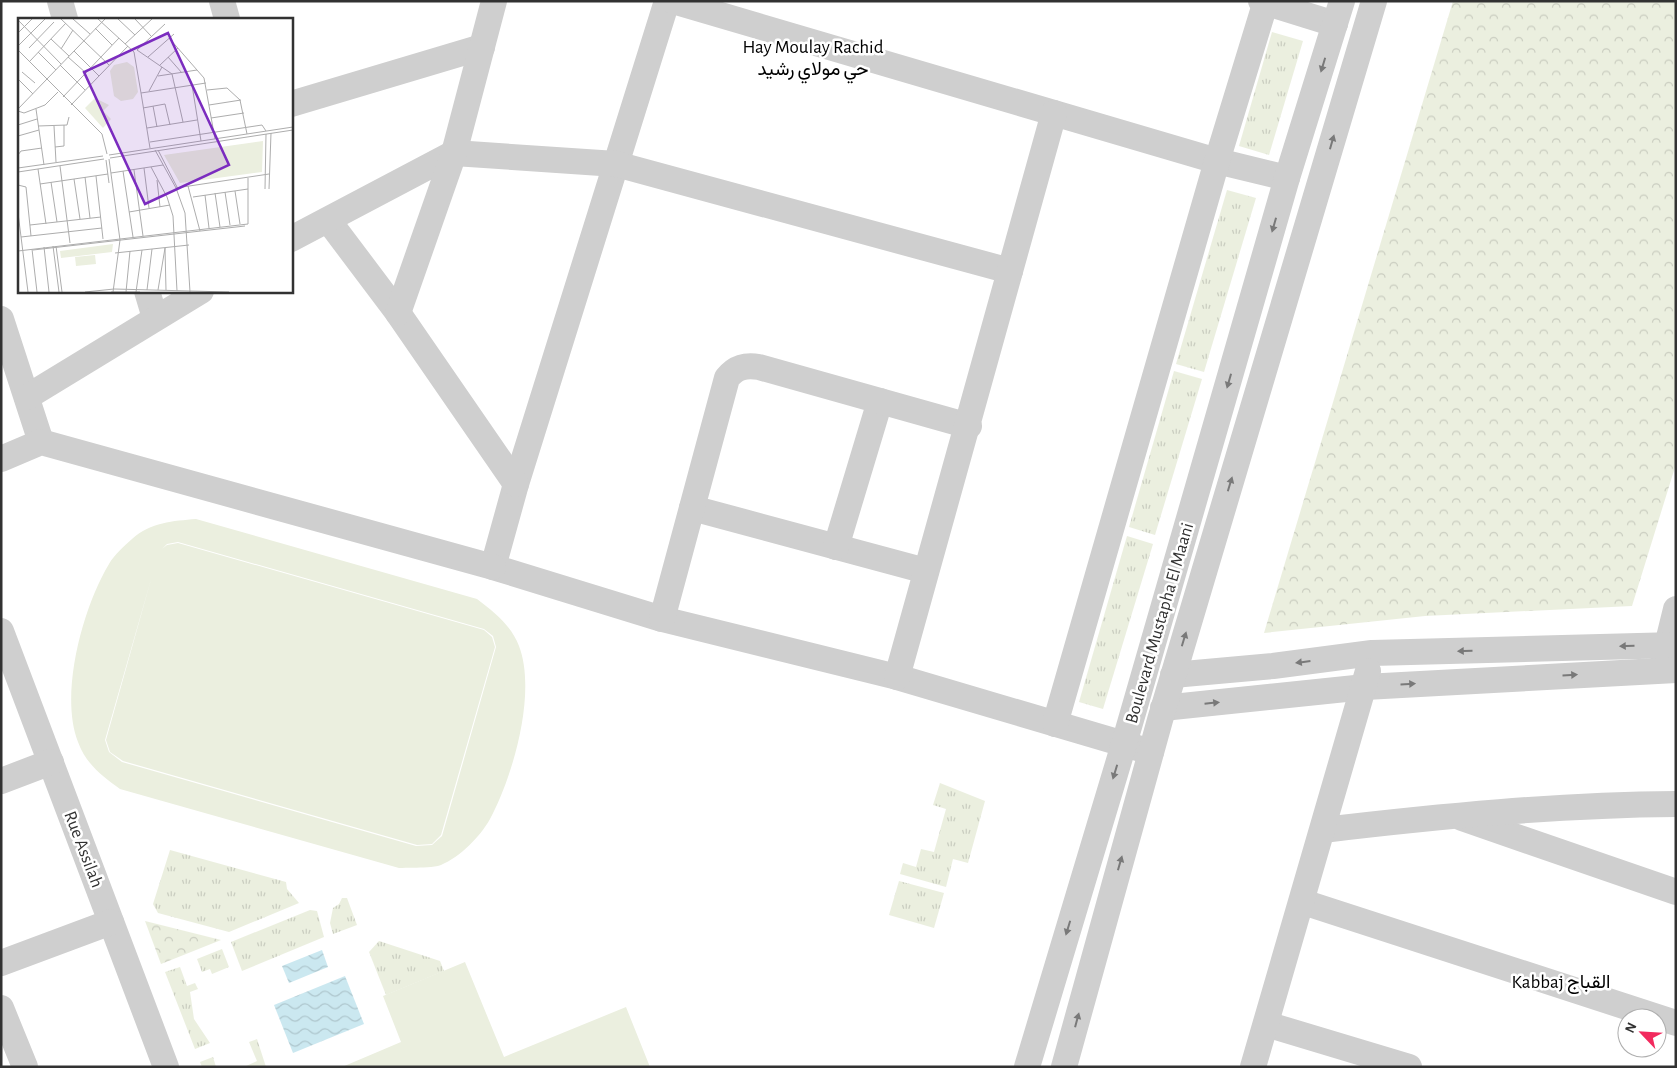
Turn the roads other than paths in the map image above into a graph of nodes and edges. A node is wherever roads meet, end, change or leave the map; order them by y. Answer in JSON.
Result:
{"nodes":[{"id":1,"x":222,"y":1,"type":"edge"},
{"id":2,"x":494,"y":1,"type":"edge"},
{"id":3,"x":666,"y":1,"type":"edge"},
{"id":4,"x":673,"y":1,"type":"edge"},
{"id":5,"x":1374,"y":1,"type":"edge"},
{"id":6,"x":1264,"y":2,"type":"edge"},
{"id":7,"x":1339,"y":13,"type":"edge"},
{"id":8,"x":227,"y":18,"type":"edge"},
{"id":9,"x":482,"y":46,"type":"junction"},
{"id":10,"x":292,"y":104,"type":"edge"},
{"id":11,"x":1054,"y":113,"type":"junction"},
{"id":12,"x":454,"y":153,"type":"junction"},
{"id":13,"x":1217,"y":160,"type":"junction"},
{"id":14,"x":616,"y":164,"type":"junction"},
{"id":15,"x":1287,"y":178,"type":"junction"},
{"id":16,"x":328,"y":220,"type":"junction"},
{"id":17,"x":292,"y":234,"type":"edge"},
{"id":18,"x":1010,"y":271,"type":"junction"},
{"id":19,"x":147,"y":292,"type":"edge"},
{"id":20,"x":199,"y":292,"type":"edge"},
{"id":21,"x":398,"y":313,"type":"junction"},
{"id":22,"x":155,"y":318,"type":"junction"},
{"id":23,"x":1,"y":319,"type":"edge"},
{"id":24,"x":27,"y":397,"type":"junction"},
{"id":25,"x":880,"y":401,"type":"junction"},
{"id":26,"x":969,"y":426,"type":"junction"},
{"id":27,"x":41,"y":442,"type":"junction"},
{"id":28,"x":1,"y":459,"type":"edge"},
{"id":29,"x":516,"y":484,"type":"junction"},
{"id":30,"x":692,"y":508,"type":"junction"},
{"id":31,"x":836,"y":547,"type":"junction"},
{"id":32,"x":493,"y":567,"type":"junction"},
{"id":33,"x":926,"y":571,"type":"junction"},
{"id":34,"x":1676,"y":609,"type":"edge"},
{"id":35,"x":662,"y":619,"type":"junction"},
{"id":36,"x":1,"y":631,"type":"edge"},
{"id":37,"x":1372,"y":653,"type":"junction"},
{"id":38,"x":1670,"y":657,"type":"edge"},
{"id":39,"x":1173,"y":675,"type":"junction"},
{"id":40,"x":897,"y":678,"type":"junction"},
{"id":41,"x":1365,"y":687,"type":"junction"},
{"id":42,"x":1163,"y":708,"type":"junction"},
{"id":43,"x":1055,"y":724,"type":"junction"},
{"id":44,"x":1124,"y":744,"type":"junction"},
{"id":45,"x":1151,"y":752,"type":"junction"},
{"id":46,"x":51,"y":762,"type":"junction"},
{"id":47,"x":1,"y":781,"type":"edge"},
{"id":48,"x":1676,"y":804,"type":"edge"},
{"id":49,"x":1451,"y":814,"type":"junction"},
{"id":50,"x":1323,"y":830,"type":"junction"},
{"id":51,"x":1676,"y":892,"type":"edge"},
{"id":52,"x":1303,"y":902,"type":"junction"},
{"id":53,"x":111,"y":922,"type":"junction"},
{"id":54,"x":1,"y":963,"type":"edge"},
{"id":55,"x":1055,"y":970,"type":"junction"},
{"id":56,"x":1088,"y":979,"type":"junction"},
{"id":57,"x":1,"y":1008,"type":"edge"},
{"id":58,"x":1676,"y":1023,"type":"edge"},
{"id":59,"x":1266,"y":1024,"type":"junction"},
{"id":60,"x":15,"y":1061,"type":"edge"},
{"id":61,"x":166,"y":1067,"type":"edge"},
{"id":62,"x":1027,"y":1067,"type":"edge"},
{"id":63,"x":1064,"y":1067,"type":"edge"},
{"id":64,"x":1253,"y":1067,"type":"edge"},
{"id":65,"x":1409,"y":1067,"type":"edge"}],
"edges":[{"from":1,"to":8,"type":"street"},
{"from":2,"to":9,"type":"street"},
{"from":3,"to":14,"type":"street"},
{"from":4,"to":11,"type":"street"},
{"from":39,"to":5,"type":"street","name":"Boulevard Mustapha El Maani","one_way":true},
{"from":6,"to":7,"type":"street"},
{"from":6,"to":13,"type":"street"},
{"from":7,"to":15,"type":"street","name":"Boulevard Mustapha El Maani","one_way":true},
{"from":9,"to":10,"type":"street"},
{"from":9,"to":12,"type":"street"},
{"from":11,"to":13,"type":"street"},
{"from":11,"to":18,"type":"street"},
{"from":12,"to":14,"type":"street"},
{"from":12,"to":16,"type":"street"},
{"from":12,"to":21,"type":"street"},
{"from":13,"to":15,"type":"street"},
{"from":13,"to":43,"type":"street"},
{"from":14,"to":18,"type":"street"},
{"from":14,"to":29,"type":"street"},
{"from":15,"to":44,"type":"street","name":"Boulevard Mustapha El Maani","one_way":true},
{"from":16,"to":17,"type":"street"},
{"from":16,"to":21,"type":"street"},
{"from":18,"to":26,"type":"street"},
{"from":19,"to":22,"type":"street"},
{"from":20,"to":22,"type":"street"},
{"from":21,"to":29,"type":"street"},
{"from":22,"to":24,"type":"street"},
{"from":23,"to":24,"type":"street"},
{"from":24,"to":27,"type":"street"},
{"from":25,"to":26,"type":"street"},
{"from":25,"to":30,"type":"street"},
{"from":25,"to":31,"type":"street"},
{"from":26,"to":33,"type":"street"},
{"from":27,"to":28,"type":"street"},
{"from":27,"to":32,"type":"street"},
{"from":29,"to":32,"type":"street"},
{"from":30,"to":31,"type":"street"},
{"from":30,"to":35,"type":"street"},
{"from":31,"to":33,"type":"street"},
{"from":32,"to":35,"type":"street"},
{"from":33,"to":40,"type":"street"},
{"from":34,"to":38,"type":"street"},
{"from":35,"to":40,"type":"street"},
{"from":36,"to":46,"type":"street","name":"Rue Assilah"},
{"from":38,"to":37,"type":"street","one_way":true},
{"from":37,"to":39,"type":"street","one_way":true},
{"from":37,"to":41,"type":"street"},
{"from":41,"to":38,"type":"street","one_way":true},
{"from":39,"to":42,"type":"street","name":"Boulevard Mustapha El Maani"},
{"from":40,"to":43,"type":"street"},
{"from":42,"to":41,"type":"street","one_way":true},
{"from":41,"to":50,"type":"street"},
{"from":42,"to":45,"type":"street","name":"Boulevard Mustapha El Maani"},
{"from":43,"to":44,"type":"street"},
{"from":44,"to":45,"type":"street"},
{"from":44,"to":55,"type":"street","name":"Boulevard Mustapha El Maani","one_way":true},
{"from":56,"to":45,"type":"street","name":"Boulevard Mustapha El Maani","one_way":true},
{"from":46,"to":47,"type":"street"},
{"from":46,"to":53,"type":"street","name":"Rue Assilah"},
{"from":48,"to":49,"type":"street"},
{"from":49,"to":50,"type":"street"},
{"from":49,"to":51,"type":"street"},
{"from":50,"to":52,"type":"street"},
{"from":52,"to":58,"type":"street"},
{"from":52,"to":59,"type":"street"},
{"from":53,"to":54,"type":"street"},
{"from":53,"to":61,"type":"street","name":"Rue Assilah"},
{"from":55,"to":56,"type":"street"},
{"from":55,"to":62,"type":"street","name":"Boulevard Mustapha El Maani"},
{"from":63,"to":56,"type":"street","name":"Boulevard Mustapha El Maani","one_way":true},
{"from":57,"to":60,"type":"street"},
{"from":59,"to":64,"type":"street"},
{"from":59,"to":65,"type":"street"}]}
